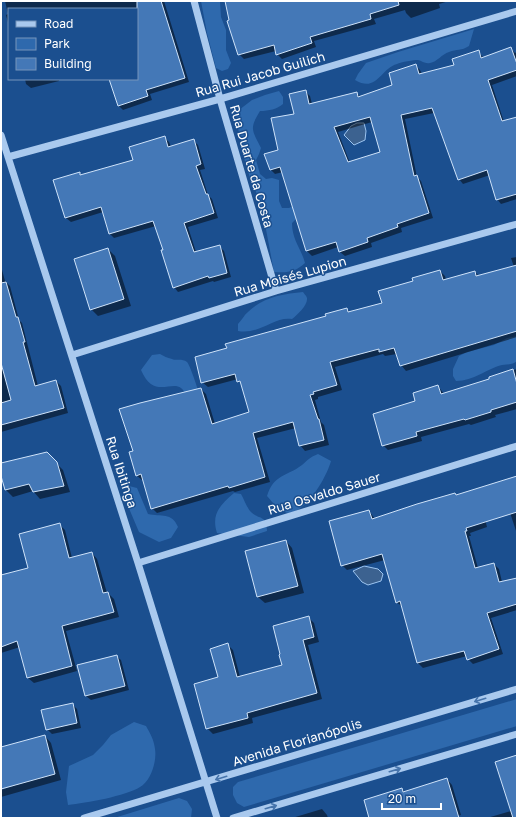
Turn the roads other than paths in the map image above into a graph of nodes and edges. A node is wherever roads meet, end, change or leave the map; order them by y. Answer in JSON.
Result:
{"nodes":[{"id":1,"x":194,"y":1,"type":"edge"},
{"id":2,"x":517,"y":11,"type":"edge"},
{"id":3,"x":220,"y":99,"type":"junction"},
{"id":4,"x":1,"y":135,"type":"edge"},
{"id":5,"x":8,"y":157,"type":"junction"},
{"id":6,"x":517,"y":224,"type":"edge"},
{"id":7,"x":276,"y":291,"type":"junction"},
{"id":8,"x":72,"y":355,"type":"junction"},
{"id":9,"x":517,"y":446,"type":"edge"},
{"id":10,"x":138,"y":563,"type":"junction"},
{"id":11,"x":517,"y":689,"type":"edge"},
{"id":12,"x":517,"y":734,"type":"edge"},
{"id":13,"x":206,"y":782,"type":"junction"},
{"id":14,"x":84,"y":818,"type":"edge"},
{"id":15,"x":217,"y":818,"type":"edge"},
{"id":16,"x":233,"y":818,"type":"edge"}],
"edges":[{"from":1,"to":3,"type":"street","name":"Rua Duarte da Costa"},
{"from":2,"to":3,"type":"street","name":"Rua Rui Jacob Guilich"},
{"from":3,"to":5,"type":"street","name":"Rua Rui Jacob Guilich"},
{"from":3,"to":7,"type":"street","name":"Rua Duarte da Costa"},
{"from":4,"to":5,"type":"street","name":"Rua Ibitinga"},
{"from":5,"to":8,"type":"street","name":"Rua Ibitinga"},
{"from":6,"to":7,"type":"street","name":"Rua Moisés Lupion"},
{"from":7,"to":8,"type":"street","name":"Rua Moisés Lupion"},
{"from":8,"to":10,"type":"street","name":"Rua Ibitinga"},
{"from":9,"to":10,"type":"street","name":"Rua Osvaldo Sauer"},
{"from":10,"to":13,"type":"street","name":"Rua Ibitinga"},
{"from":11,"to":13,"type":"street","name":"Avenida Florianópolis","one_way":true},
{"from":16,"to":12,"type":"street","one_way":true},
{"from":13,"to":14,"type":"street","name":"Avenida Florianópolis"},
{"from":13,"to":15,"type":"street","name":"Rua Ibitinga"}]}
